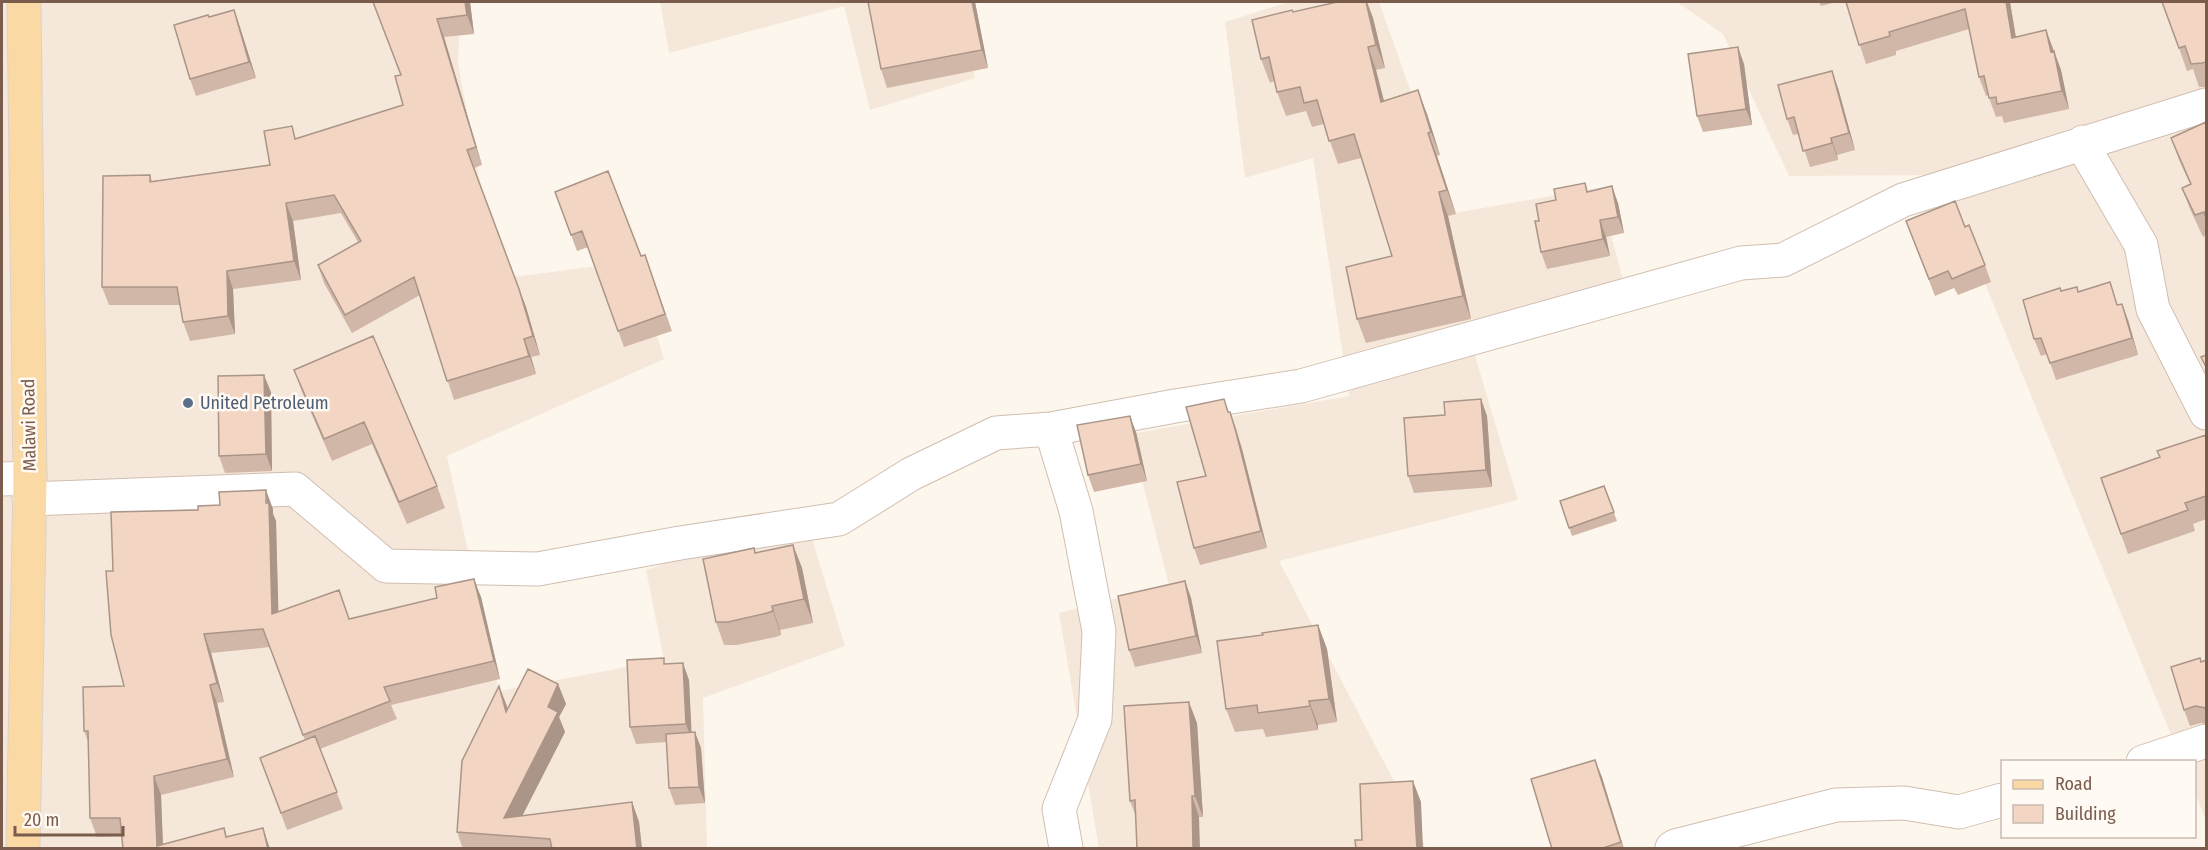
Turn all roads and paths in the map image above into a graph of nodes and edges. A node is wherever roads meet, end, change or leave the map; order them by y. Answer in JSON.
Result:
{"nodes":[{"id":1,"x":24,"y":2,"type":"edge"},
{"id":2,"x":2206,"y":105,"type":"edge"},
{"id":3,"x":2084,"y":142,"type":"junction"},
{"id":4,"x":2206,"y":413,"type":"edge"},
{"id":5,"x":1051,"y":429,"type":"junction"},
{"id":6,"x":20,"y":485,"type":"edge"},
{"id":7,"x":2206,"y":741,"type":"edge"},
{"id":8,"x":2149,"y":760,"type":"edge"},
{"id":9,"x":2001,"y":800,"type":"edge"},
{"id":10,"x":23,"y":849,"type":"edge"},
{"id":11,"x":1066,"y":849,"type":"edge"},
{"id":12,"x":1672,"y":849,"type":"edge"}],
"edges":[{"from":1,"to":6,"type":"main road","name":"Malawi Road"},
{"from":2,"to":3,"type":"street"},
{"from":3,"to":4,"type":"street"},
{"from":3,"to":5,"type":"street"},
{"from":5,"to":6,"type":"street"},
{"from":5,"to":11,"type":"street"},
{"from":6,"to":10,"type":"main road","name":"Malawi Road"},
{"from":7,"to":8,"type":"street"},
{"from":9,"to":12,"type":"street"}]}
